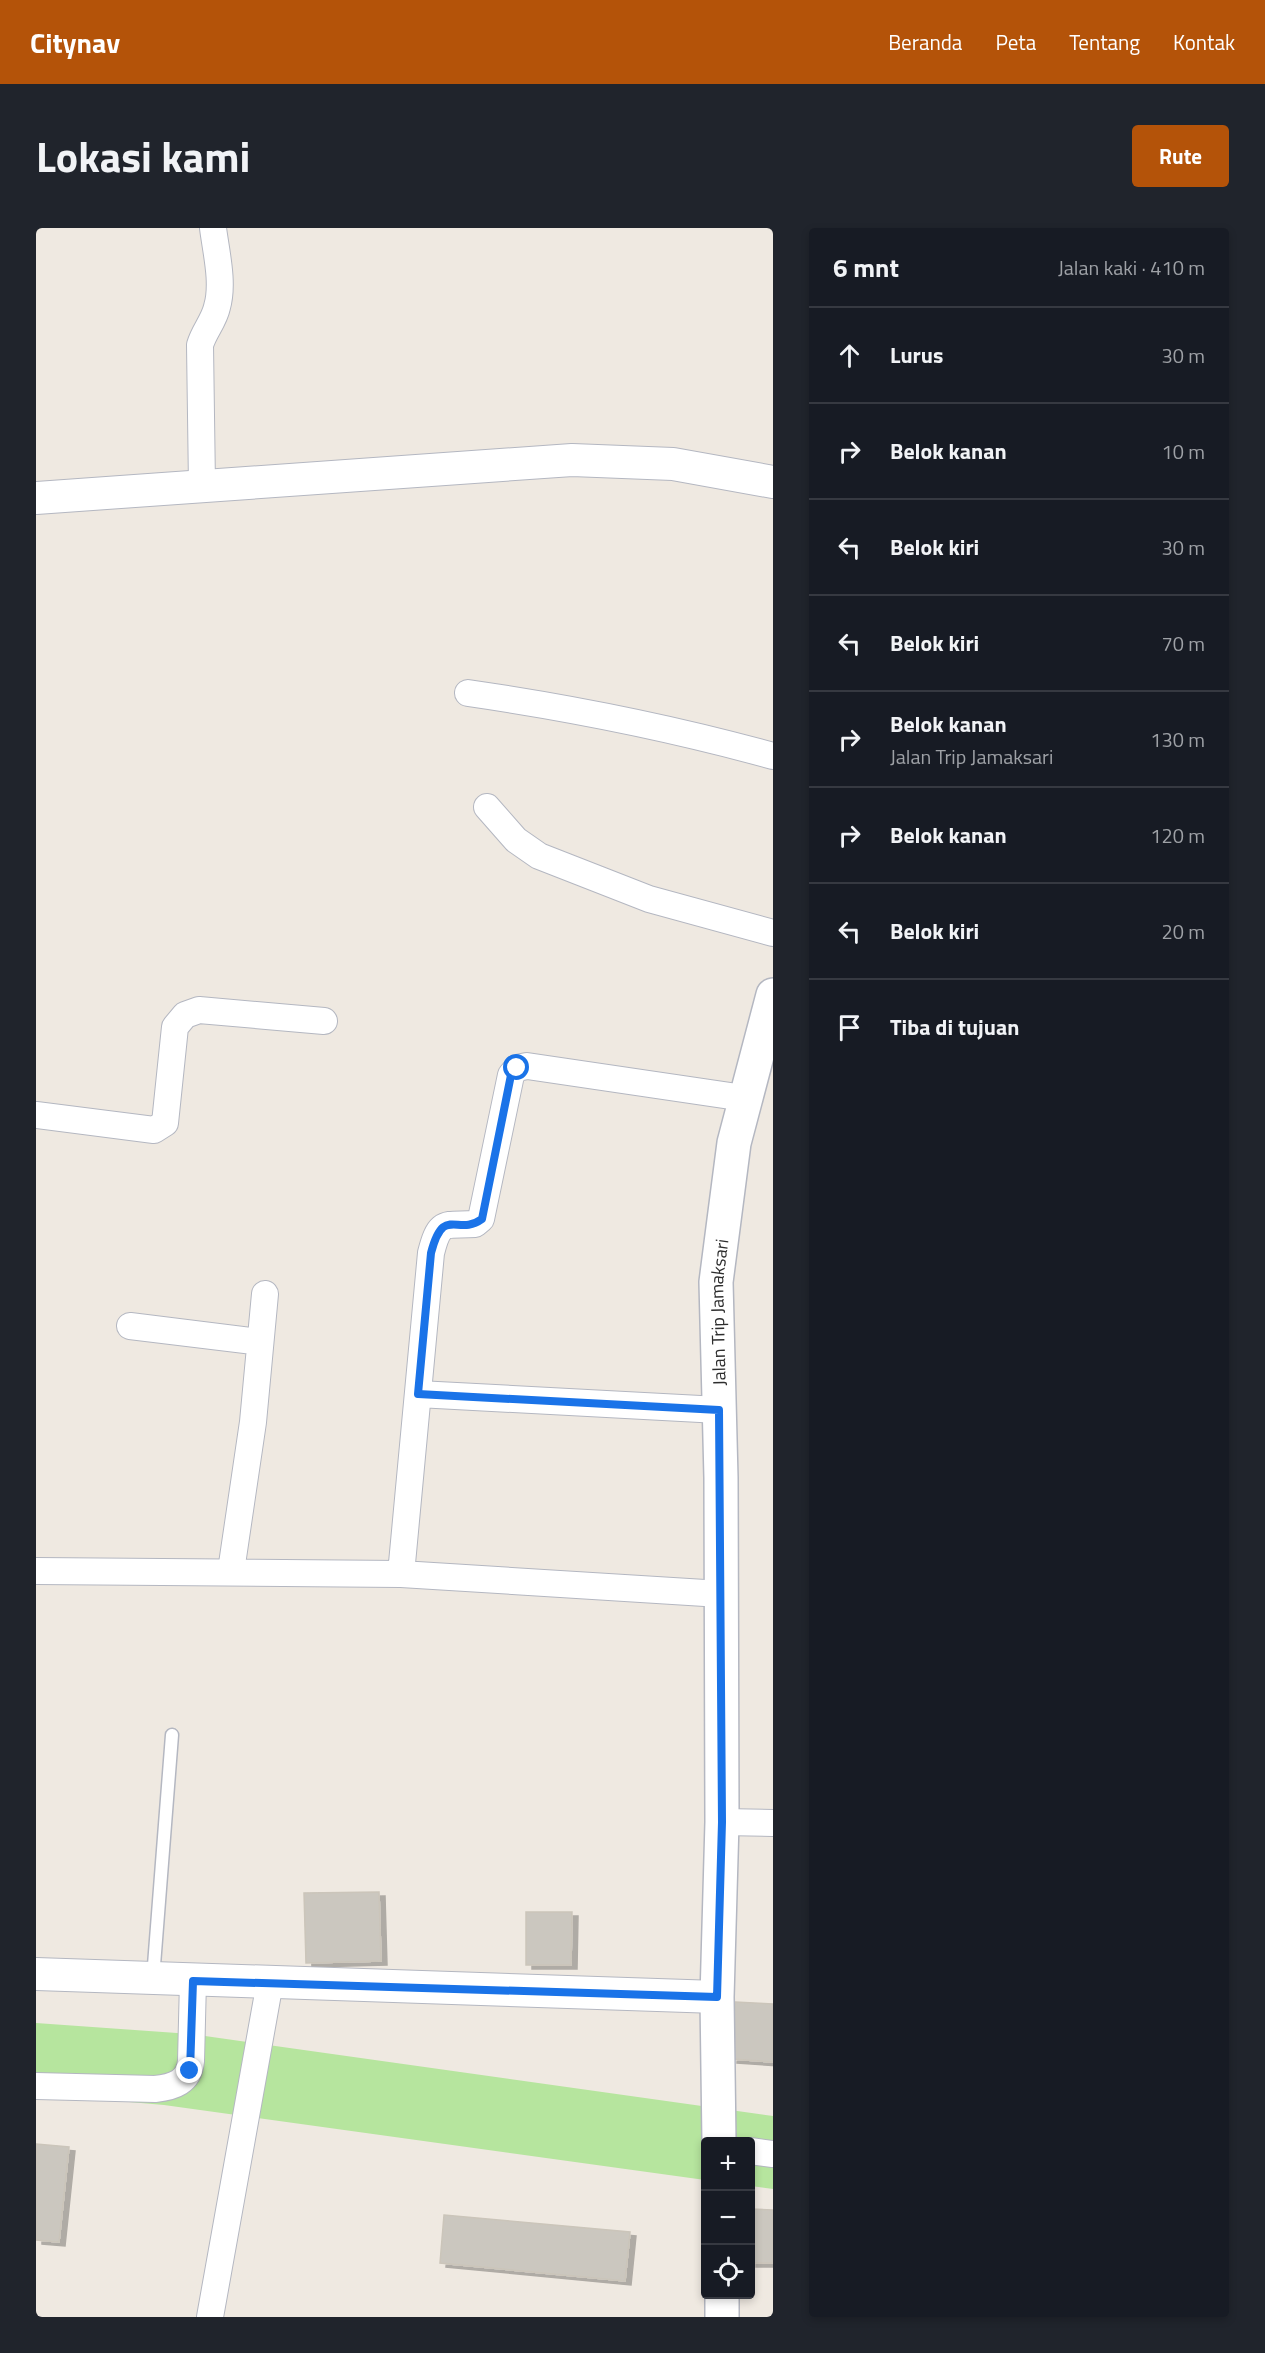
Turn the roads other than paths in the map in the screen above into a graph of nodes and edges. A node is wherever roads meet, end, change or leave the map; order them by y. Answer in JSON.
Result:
{"nodes":[{"id":1,"x":213,"y":228,"type":"edge"},
{"id":2,"x":773,"y":482,"type":"edge"},
{"id":3,"x":202,"y":486,"type":"junction"},
{"id":4,"x":36,"y":498,"type":"edge"},
{"id":5,"x":468,"y":693,"type":"dead end"},
{"id":6,"x":773,"y":756,"type":"edge"},
{"id":7,"x":487,"y":807,"type":"dead end"},
{"id":8,"x":773,"y":933,"type":"edge"},
{"id":9,"x":773,"y":995,"type":"edge"},
{"id":10,"x":324,"y":1021,"type":"dead end"},
{"id":11,"x":744,"y":1098,"type":"junction"},
{"id":12,"x":36,"y":1115,"type":"edge"},
{"id":13,"x":265,"y":1294,"type":"dead end"},
{"id":14,"x":130,"y":1326,"type":"dead end"},
{"id":15,"x":260,"y":1342,"type":"junction"},
{"id":16,"x":418,"y":1394,"type":"junction"},
{"id":17,"x":719,"y":1414,"type":"junction"},
{"id":18,"x":36,"y":1571,"type":"edge"},
{"id":19,"x":231,"y":1571,"type":"junction"},
{"id":20,"x":401,"y":1574,"type":"junction"},
{"id":21,"x":721,"y":1594,"type":"junction"},
{"id":22,"x":172,"y":1735,"type":"dead end"},
{"id":23,"x":722,"y":1822,"type":"junction"},
{"id":24,"x":773,"y":1823,"type":"edge"},
{"id":25,"x":36,"y":1974,"type":"edge"},
{"id":26,"x":153,"y":1979,"type":"junction"},
{"id":27,"x":193,"y":1981,"type":"junction"},
{"id":28,"x":263,"y":1982,"type":"junction"},
{"id":29,"x":717,"y":1997,"type":"junction"},
{"id":30,"x":36,"y":2086,"type":"edge"},
{"id":31,"x":719,"y":2137,"type":"edge"},
{"id":32,"x":755,"y":2152,"type":"edge"},
{"id":33,"x":773,"y":2154,"type":"edge"},
{"id":34,"x":722,"y":2299,"type":"edge"},
{"id":35,"x":210,"y":2317,"type":"edge"},
{"id":36,"x":722,"y":2317,"type":"edge"}],
"edges":[{"from":1,"to":3,"type":"street"},
{"from":2,"to":3,"type":"street"},
{"from":3,"to":4,"type":"street"},
{"from":5,"to":6,"type":"street"},
{"from":7,"to":8,"type":"street"},
{"from":9,"to":11,"type":"main road","name":"Jalan Trip Jamaksari"},
{"from":10,"to":12,"type":"street"},
{"from":11,"to":16,"type":"street"},
{"from":11,"to":17,"type":"main road","name":"Jalan Trip Jamaksari"},
{"from":13,"to":15,"type":"street"},
{"from":14,"to":15,"type":"street"},
{"from":15,"to":19,"type":"street"},
{"from":16,"to":17,"type":"street"},
{"from":16,"to":20,"type":"street"},
{"from":17,"to":21,"type":"main road","name":"Jalan Trip Jamaksari"},
{"from":18,"to":19,"type":"street"},
{"from":19,"to":20,"type":"street"},
{"from":20,"to":21,"type":"street"},
{"from":21,"to":23,"type":"main road","name":"Jalan Trip Jamaksari"},
{"from":22,"to":26,"type":"lane"},
{"from":23,"to":24,"type":"street"},
{"from":23,"to":29,"type":"main road","name":"Jalan Trip Jamaksari"},
{"from":25,"to":26,"type":"street"},
{"from":26,"to":27,"type":"street"},
{"from":27,"to":28,"type":"street"},
{"from":27,"to":30,"type":"street"},
{"from":28,"to":29,"type":"street"},
{"from":28,"to":35,"type":"street"},
{"from":29,"to":31,"type":"main road","name":"Jalan Trip Jamaksari"},
{"from":32,"to":33,"type":"street"},
{"from":34,"to":36,"type":"main road"}]}
